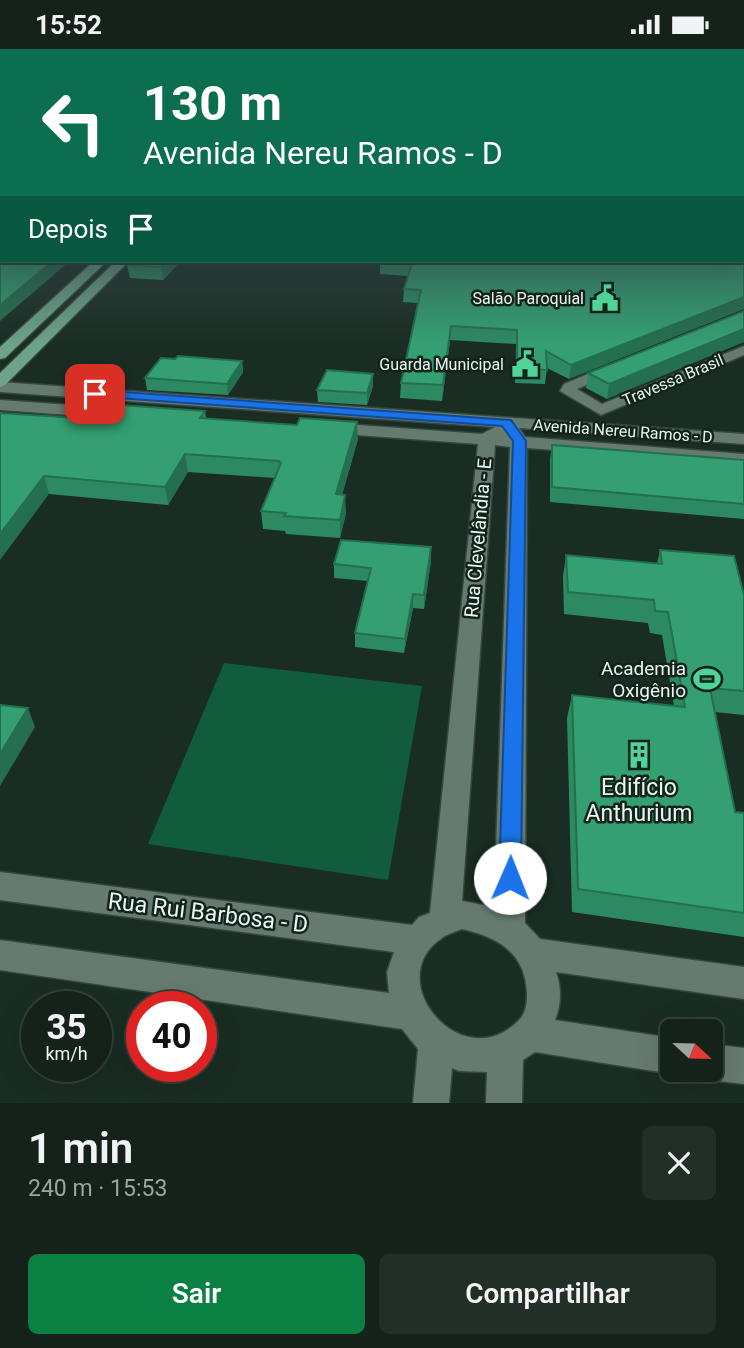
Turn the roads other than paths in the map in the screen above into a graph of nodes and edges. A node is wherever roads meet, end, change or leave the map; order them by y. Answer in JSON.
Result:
{"nodes":[{"id":1,"x":99,"y":263,"type":"edge"},
{"id":2,"x":121,"y":263,"type":"edge"},
{"id":3,"x":744,"y":350,"type":"edge"},
{"id":4,"x":0,"y":355,"type":"edge"},
{"id":5,"x":632,"y":361,"type":"edge"},
{"id":6,"x":0,"y":382,"type":"edge"},
{"id":7,"x":0,"y":387,"type":"edge"},
{"id":8,"x":0,"y":405,"type":"edge"},
{"id":9,"x":601,"y":410,"type":"junction"},
{"id":10,"x":155,"y":416,"type":"edge"},
{"id":11,"x":317,"y":427,"type":"edge"},
{"id":12,"x":601,"y":429,"type":"junction"},
{"id":13,"x":513,"y":432,"type":"junction"},
{"id":14,"x":486,"y":439,"type":"junction"},
{"id":15,"x":744,"y":439,"type":"edge"},
{"id":16,"x":744,"y":459,"type":"edge"},
{"id":17,"x":0,"y":885,"type":"edge"},
{"id":18,"x":445,"y":919,"type":"junction"},
{"id":19,"x":509,"y":928,"type":"junction"},
{"id":20,"x":415,"y":940,"type":"junction"},
{"id":21,"x":534,"y":954,"type":"junction"},
{"id":22,"x":0,"y":955,"type":"edge"},
{"id":23,"x":744,"y":983,"type":"edge"},
{"id":24,"x":410,"y":1013,"type":"junction"},
{"id":25,"x":436,"y":1042,"type":"junction"},
{"id":26,"x":519,"y":1042,"type":"junction"},
{"id":27,"x":660,"y":1055,"type":"edge"},
{"id":28,"x":723,"y":1064,"type":"edge"},
{"id":29,"x":744,"y":1066,"type":"edge"},
{"id":30,"x":431,"y":1103,"type":"edge"},
{"id":31,"x":504,"y":1103,"type":"edge"}],
"edges":[{"from":1,"to":4,"type":"main road"},
{"from":2,"to":6,"type":"main road"},
{"from":3,"to":9,"type":"street","name":"Travessa Brasil"},
{"from":5,"to":9,"type":"street","name":"Travessa Brasil"},
{"from":7,"to":13,"type":"street","name":"Avenida Nereu Ramos - D"},
{"from":8,"to":10,"type":"street"},
{"from":9,"to":12,"type":"street","name":"Travessa Brasil"},
{"from":11,"to":14,"type":"street","name":"Avenida Nereu Ramos - D"},
{"from":12,"to":13,"type":"street","name":"Avenida Nereu Ramos - D"},
{"from":12,"to":15,"type":"street","name":"Avenida Nereu Ramos - D"},
{"from":13,"to":14,"type":"street","name":"Avenida Nereu Ramos - D"},
{"from":13,"to":16,"type":"street","name":"Avenida Nereu Ramos - D"},
{"from":13,"to":19,"type":"street","name":"Rua Clevelândia - E"},
{"from":14,"to":18,"type":"street","name":"Rua Clevelândia - E"},
{"from":17,"to":20,"type":"street","name":"Rua Rui Barbosa - D"},
{"from":18,"to":19,"type":"street"},
{"from":18,"to":20,"type":"street"},
{"from":19,"to":21,"type":"street"},
{"from":20,"to":24,"type":"street"},
{"from":21,"to":23,"type":"street"},
{"from":21,"to":26,"type":"street"},
{"from":22,"to":24,"type":"street"},
{"from":24,"to":25,"type":"street"},
{"from":25,"to":26,"type":"street"},
{"from":25,"to":30,"type":"street"},
{"from":26,"to":27,"type":"street"},
{"from":26,"to":31,"type":"street"},
{"from":28,"to":29,"type":"street"}]}
